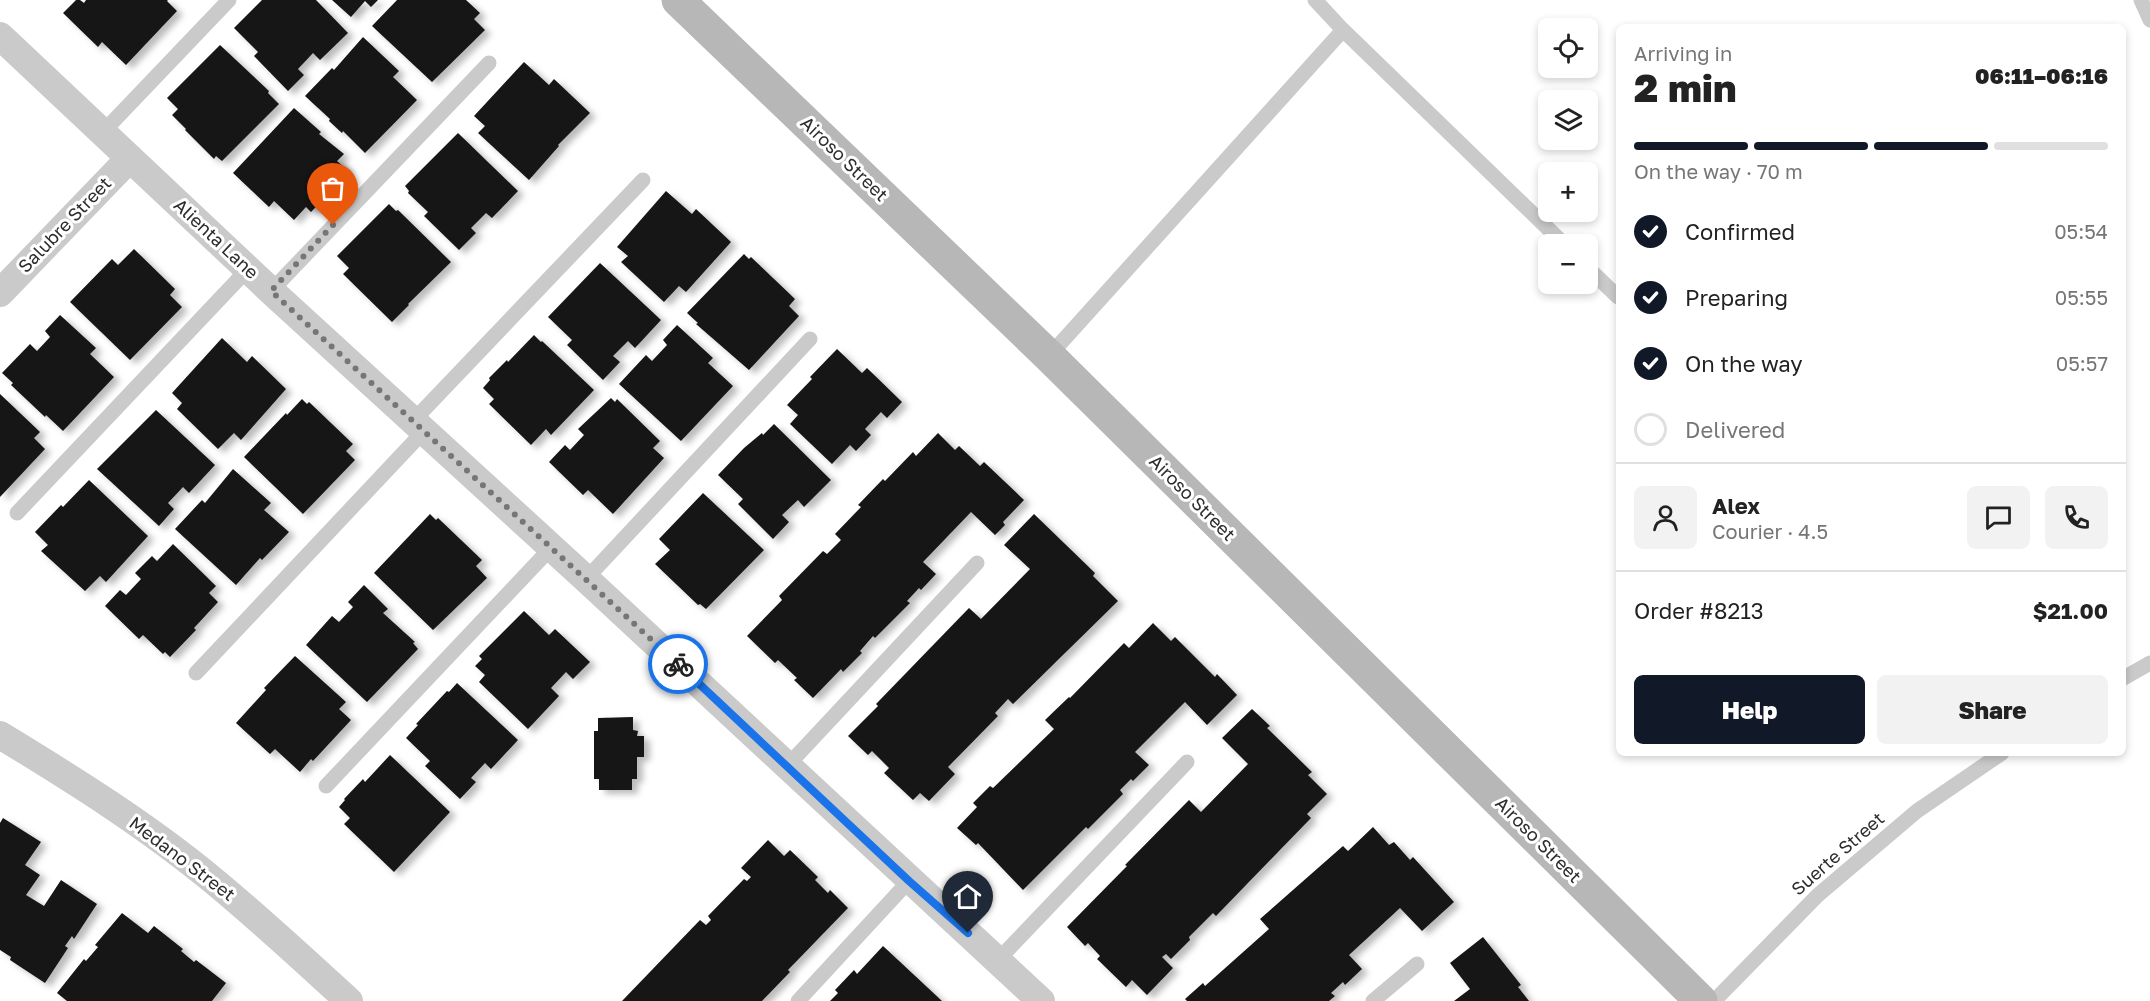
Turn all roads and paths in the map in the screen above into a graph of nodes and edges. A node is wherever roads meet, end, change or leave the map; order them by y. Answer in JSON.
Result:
{"nodes":[{"id":1,"x":229,"y":0,"type":"edge"},
{"id":2,"x":678,"y":0,"type":"edge"},
{"id":3,"x":1315,"y":0,"type":"edge"},
{"id":4,"x":2141,"y":0,"type":"edge"},
{"id":5,"x":2150,"y":20,"type":"edge"},
{"id":6,"x":1342,"y":30,"type":"junction"},
{"id":7,"x":0,"y":36,"type":"edge"},
{"id":8,"x":489,"y":63,"type":"dead end"},
{"id":9,"x":103,"y":132,"type":"junction"},
{"id":10,"x":130,"y":158,"type":"junction"},
{"id":11,"x":643,"y":180,"type":"dead end"},
{"id":12,"x":1554,"y":234,"type":"edge"},
{"id":13,"x":248,"y":269,"type":"junction"},
{"id":14,"x":1598,"y":278,"type":"edge"},
{"id":15,"x":271,"y":291,"type":"junction"},
{"id":16,"x":0,"y":293,"type":"edge"},
{"id":17,"x":1616,"y":295,"type":"edge"},
{"id":18,"x":810,"y":339,"type":"dead end"},
{"id":19,"x":1049,"y":356,"type":"junction"},
{"id":20,"x":419,"y":426,"type":"junction"},
{"id":21,"x":17,"y":513,"type":"dead end"},
{"id":22,"x":551,"y":548,"type":"junction"},
{"id":23,"x":977,"y":563,"type":"dead end"},
{"id":24,"x":586,"y":579,"type":"junction"},
{"id":25,"x":2150,"y":663,"type":"edge"},
{"id":26,"x":196,"y":673,"type":"dead end"},
{"id":27,"x":2126,"y":677,"type":"edge"},
{"id":28,"x":0,"y":735,"type":"edge"},
{"id":29,"x":1998,"y":756,"type":"edge"},
{"id":30,"x":1187,"y":762,"type":"dead end"},
{"id":31,"x":788,"y":765,"type":"junction"},
{"id":32,"x":326,"y":786,"type":"dead end"},
{"id":33,"x":909,"y":881,"type":"junction"},
{"id":34,"x":998,"y":960,"type":"junction"},
{"id":35,"x":1417,"y":964,"type":"dead end"},
{"id":36,"x":349,"y":1001,"type":"edge"},
{"id":37,"x":798,"y":1001,"type":"edge"},
{"id":38,"x":1041,"y":1001,"type":"edge"},
{"id":39,"x":1373,"y":1001,"type":"edge"},
{"id":40,"x":1701,"y":1001,"type":"edge"},
{"id":41,"x":1714,"y":1001,"type":"edge"}],
"edges":[{"from":1,"to":9,"type":"lane"},
{"from":2,"to":19,"type":"street","name":"Airoso Street"},
{"from":3,"to":6,"type":"lane"},
{"from":4,"to":5,"type":"lane"},
{"from":6,"to":12,"type":"lane"},
{"from":6,"to":19,"type":"lane"},
{"from":7,"to":9,"type":"street","name":"Alienta Lane"},
{"from":8,"to":15,"type":"lane"},
{"from":9,"to":10,"type":"street","name":"Alienta Lane"},
{"from":10,"to":13,"type":"street","name":"Alienta Lane"},
{"from":10,"to":16,"type":"street","name":"Salubre Street"},
{"from":11,"to":20,"type":"lane"},
{"from":13,"to":15,"type":"street","name":"Alienta Lane"},
{"from":13,"to":21,"type":"lane"},
{"from":14,"to":17,"type":"lane"},
{"from":15,"to":20,"type":"street","name":"Alienta Lane"},
{"from":18,"to":24,"type":"lane"},
{"from":19,"to":40,"type":"street","name":"Airoso Street"},
{"from":20,"to":22,"type":"street","name":"Alienta Lane"},
{"from":20,"to":26,"type":"lane"},
{"from":22,"to":24,"type":"street","name":"Alienta Lane"},
{"from":22,"to":32,"type":"lane"},
{"from":23,"to":31,"type":"lane"},
{"from":24,"to":31,"type":"street","name":"Alienta Lane"},
{"from":25,"to":27,"type":"lane"},
{"from":28,"to":36,"type":"street","name":"Medano Street"},
{"from":29,"to":41,"type":"lane","name":"Suerte Street"},
{"from":30,"to":34,"type":"lane"},
{"from":31,"to":33,"type":"street","name":"Alienta Lane"},
{"from":33,"to":34,"type":"street","name":"Alienta Lane"},
{"from":33,"to":37,"type":"lane"},
{"from":34,"to":38,"type":"street","name":"Alienta Lane"},
{"from":35,"to":39,"type":"lane"}]}
